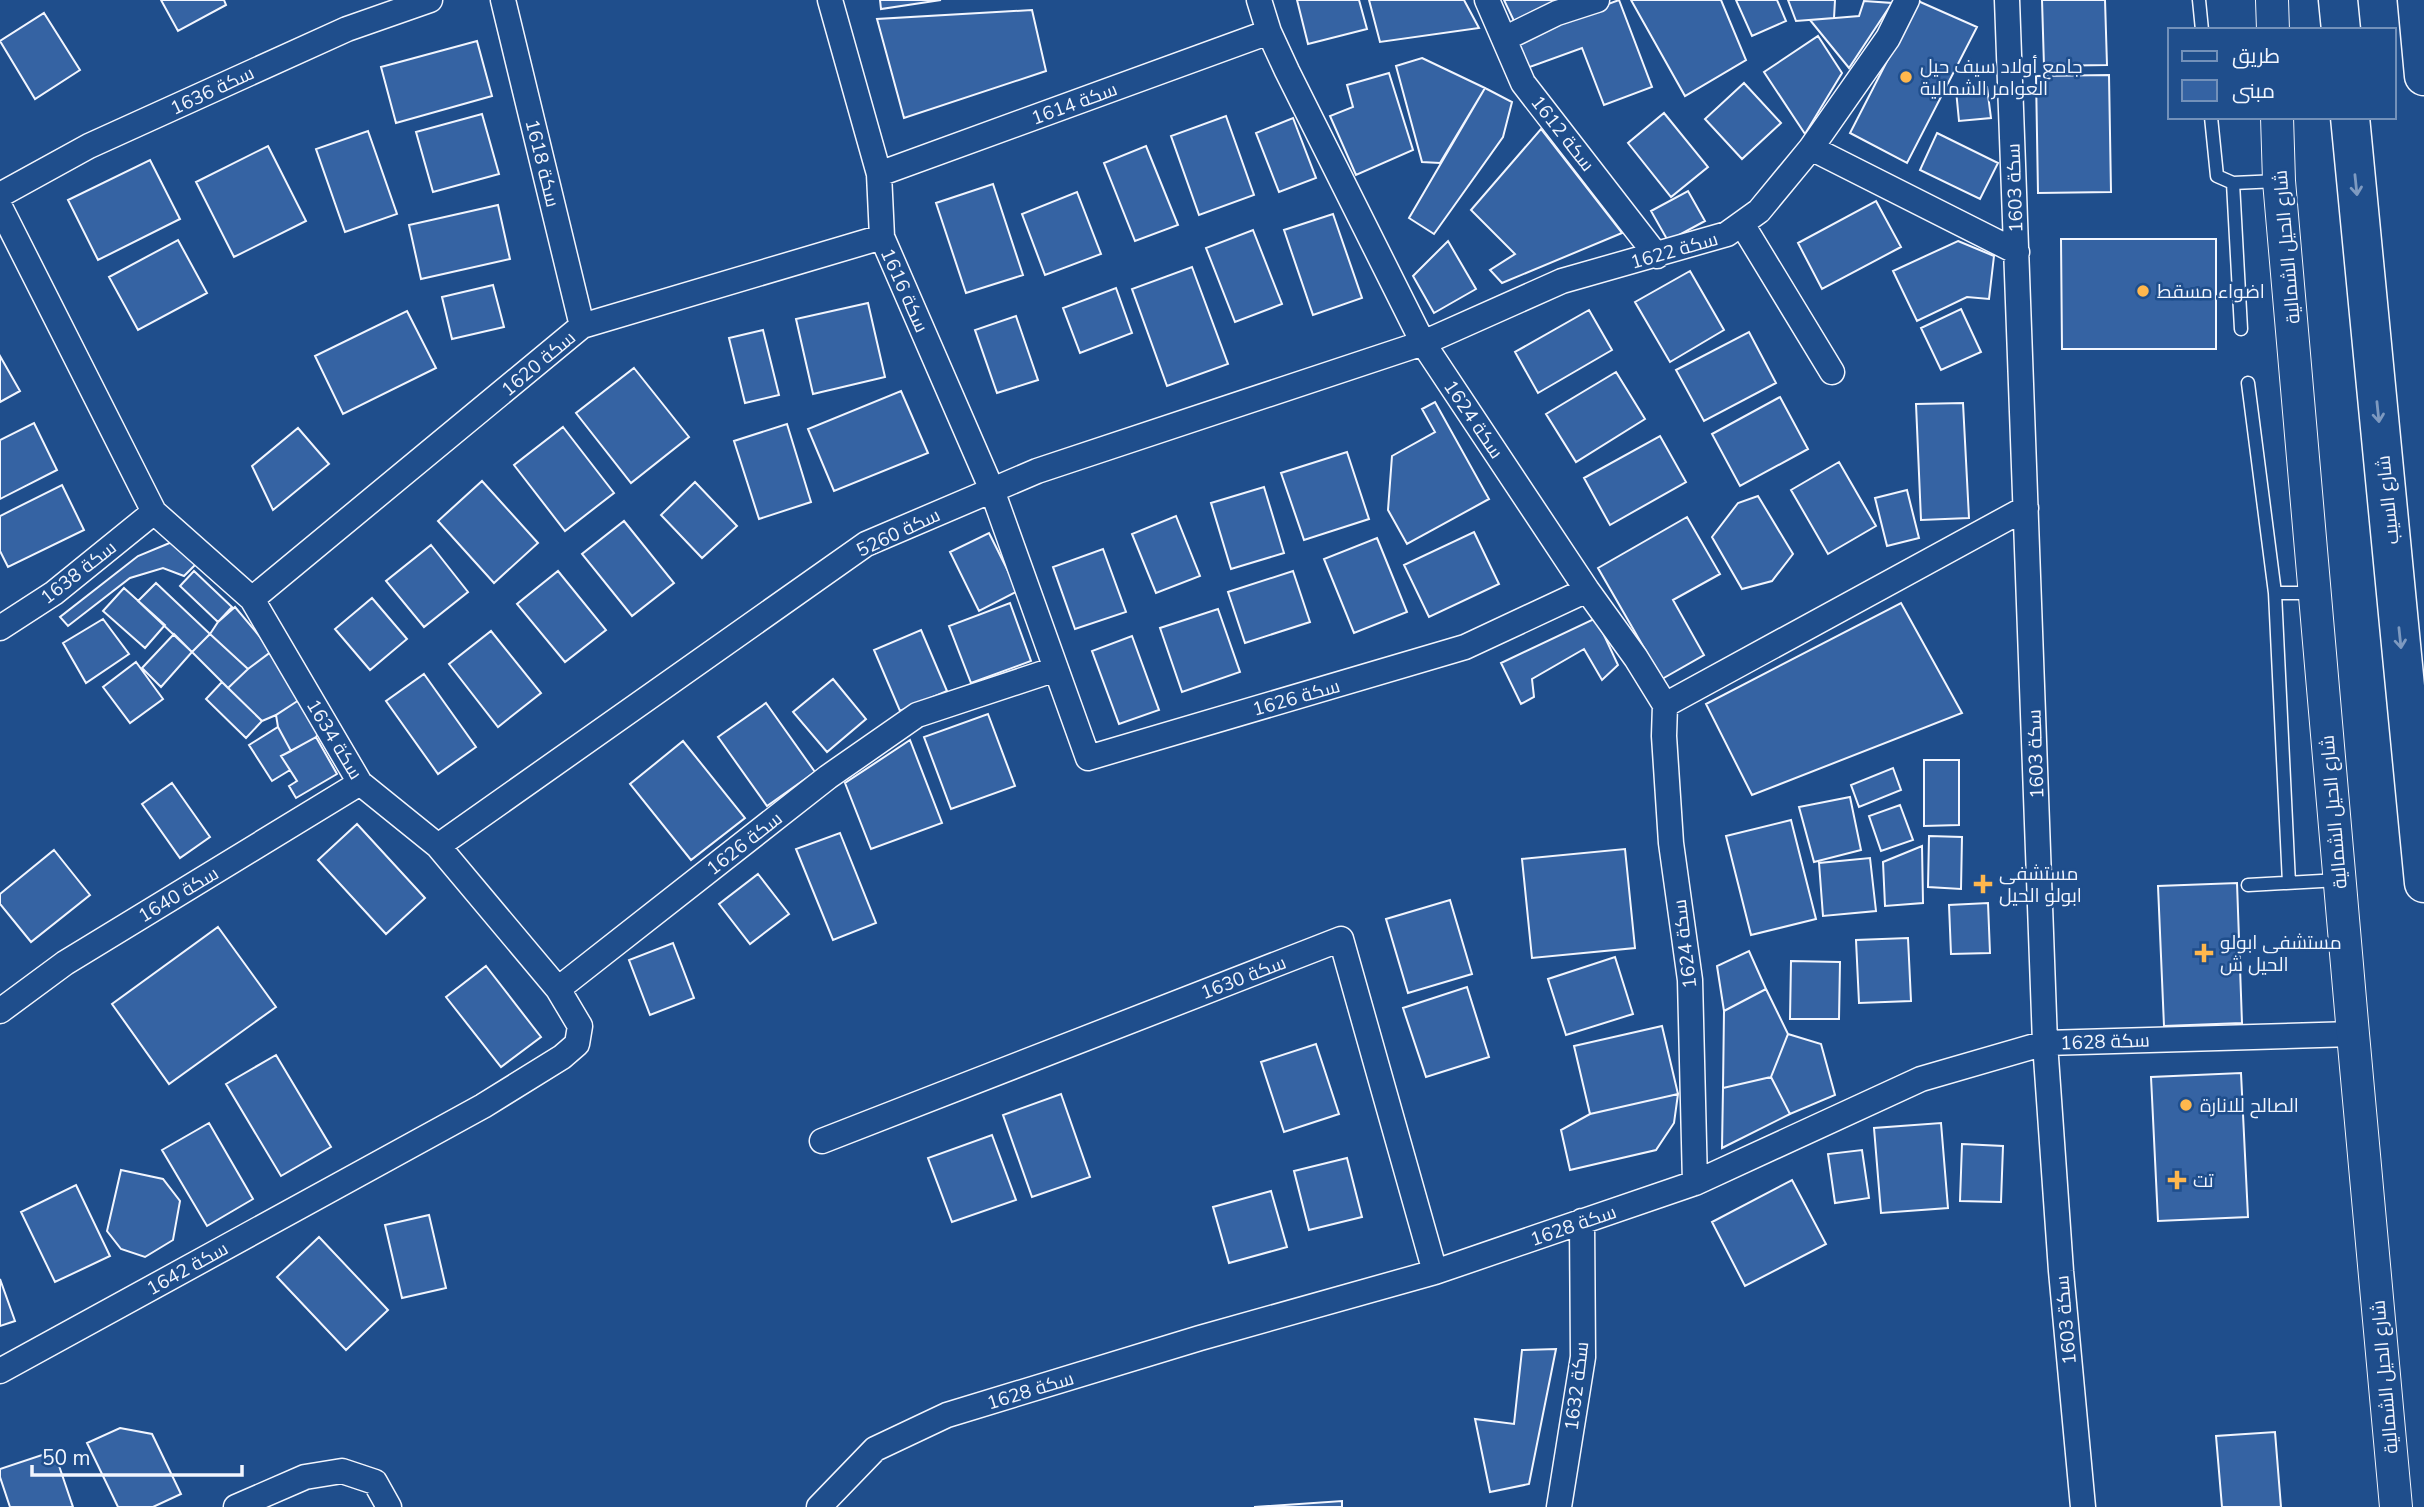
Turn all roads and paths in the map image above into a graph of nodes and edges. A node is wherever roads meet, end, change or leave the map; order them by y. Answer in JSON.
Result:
{"nodes":[{"id":1,"x":430,"y":0,"type":"edge"},
{"id":2,"x":503,"y":0,"type":"edge"},
{"id":3,"x":830,"y":0,"type":"edge"},
{"id":4,"x":1259,"y":0,"type":"edge"},
{"id":5,"x":1487,"y":0,"type":"edge"},
{"id":6,"x":1597,"y":0,"type":"edge"},
{"id":7,"x":1907,"y":0,"type":"edge"},
{"id":8,"x":2007,"y":0,"type":"edge"},
{"id":9,"x":2199,"y":0,"type":"edge"},
{"id":10,"x":2272,"y":0,"type":"edge"},
{"id":11,"x":2339,"y":0,"type":"edge"},
{"id":12,"x":2417,"y":0,"type":"edge"},
{"id":13,"x":2202,"y":28,"type":"edge"},
{"id":14,"x":2273,"y":28,"type":"edge"},
{"id":15,"x":2341,"y":28,"type":"edge"},
{"id":16,"x":1269,"y":32,"type":"junction"},
{"id":17,"x":1504,"y":39,"type":"junction"},
{"id":18,"x":2424,"y":76,"type":"edge"},
{"id":19,"x":2211,"y":119,"type":"edge"},
{"id":20,"x":2277,"y":119,"type":"edge"},
{"id":21,"x":2350,"y":119,"type":"edge"},
{"id":22,"x":1811,"y":148,"type":"junction"},
{"id":23,"x":879,"y":174,"type":"junction"},
{"id":24,"x":2279,"y":181,"type":"junction"},
{"id":25,"x":2233,"y":183,"type":"junction"},
{"id":26,"x":0,"y":195,"type":"edge"},
{"id":27,"x":0,"y":207,"type":"edge"},
{"id":28,"x":1742,"y":224,"type":"junction"},
{"id":29,"x":881,"y":237,"type":"junction"},
{"id":30,"x":2017,"y":252,"type":"junction"},
{"id":31,"x":1657,"y":256,"type":"junction"},
{"id":32,"x":582,"y":326,"type":"junction"},
{"id":33,"x":2241,"y":329,"type":"dead end"},
{"id":34,"x":1423,"y":343,"type":"junction"},
{"id":35,"x":1832,"y":372,"type":"dead end"},
{"id":36,"x":2248,"y":383,"type":"dead end"},
{"id":37,"x":992,"y":490,"type":"junction"},
{"id":38,"x":2026,"y":508,"type":"junction"},
{"id":39,"x":154,"y":512,"type":"junction"},
{"id":40,"x":1587,"y":590,"type":"junction"},
{"id":41,"x":2275,"y":593,"type":"junction"},
{"id":42,"x":2315,"y":593,"type":"junction"},
{"id":43,"x":252,"y":599,"type":"junction"},
{"id":44,"x":0,"y":628,"type":"edge"},
{"id":45,"x":1056,"y":669,"type":"junction"},
{"id":46,"x":1665,"y":705,"type":"junction"},
{"id":47,"x":360,"y":783,"type":"junction"},
{"id":48,"x":438,"y":846,"type":"junction"},
{"id":49,"x":2339,"y":880,"type":"junction"},
{"id":50,"x":2289,"y":883,"type":"junction"},
{"id":51,"x":2424,"y":883,"type":"edge"},
{"id":52,"x":2248,"y":885,"type":"dead end"},
{"id":53,"x":558,"y":989,"type":"junction"},
{"id":54,"x":0,"y":1011,"type":"edge"},
{"id":55,"x":2353,"y":1034,"type":"junction"},
{"id":56,"x":2045,"y":1043,"type":"junction"},
{"id":57,"x":822,"y":1141,"type":"dead end"},
{"id":58,"x":374,"y":1165,"type":"joint"},
{"id":59,"x":1695,"y":1183,"type":"junction"},
{"id":60,"x":1582,"y":1221,"type":"junction"},
{"id":61,"x":1435,"y":1272,"type":"junction"},
{"id":62,"x":0,"y":1371,"type":"edge"},
{"id":63,"x":818,"y":1506,"type":"edge"},
{"id":64,"x":236,"y":1507,"type":"edge"},
{"id":65,"x":389,"y":1507,"type":"edge"},
{"id":66,"x":1559,"y":1507,"type":"edge"},
{"id":67,"x":2083,"y":1507,"type":"edge"},
{"id":68,"x":2396,"y":1507,"type":"edge"}],
"edges":[{"from":1,"to":26,"type":"street","name":"سكة 1636"},
{"from":2,"to":32,"type":"street","name":"سكة 1618"},
{"from":3,"to":23,"type":"street","name":"سكة 1616"},
{"from":4,"to":16,"type":"street"},
{"from":5,"to":17,"type":"street","name":"سكة 1612"},
{"from":6,"to":17,"type":"street"},
{"from":7,"to":22,"type":"street","name":"سكة 1622"},
{"from":8,"to":30,"type":"street","name":"سكة 1603"},
{"from":9,"to":13,"type":"lane"},
{"from":10,"to":14,"type":"street"},
{"from":11,"to":15,"type":"highway"},
{"from":12,"to":18,"type":"highway"},
{"from":16,"to":23,"type":"street","name":"سكة 1614"},
{"from":16,"to":34,"type":"street"},
{"from":17,"to":31,"type":"street","name":"سكة 1612"},
{"from":19,"to":25,"type":"lane"},
{"from":20,"to":24,"type":"street","name":"شارع الحيل الشمالية"},
{"from":21,"to":51,"type":"highway","name":"شارع السيب","one_way":true},
{"from":22,"to":28,"type":"street","name":"سكة 1622"},
{"from":22,"to":30,"type":"street"},
{"from":23,"to":29,"type":"street","name":"سكة 1616"},
{"from":24,"to":25,"type":"lane"},
{"from":24,"to":42,"type":"street","name":"شارع الحيل الشمالية"},
{"from":25,"to":33,"type":"lane"},
{"from":27,"to":39,"type":"street","name":"سكة 1634"},
{"from":28,"to":31,"type":"street","name":"سكة 1622"},
{"from":28,"to":35,"type":"street"},
{"from":29,"to":32,"type":"street","name":"سكة 1620"},
{"from":29,"to":37,"type":"street","name":"سكة 1616"},
{"from":30,"to":38,"type":"street","name":"سكة 1603"},
{"from":31,"to":34,"type":"street","name":"سكة 1622"},
{"from":32,"to":43,"type":"street","name":"سكة 1620"},
{"from":34,"to":37,"type":"street","name":"سكة 5260"},
{"from":34,"to":40,"type":"street","name":"سكة 1624"},
{"from":36,"to":41,"type":"lane"},
{"from":37,"to":45,"type":"street","name":"سكة 1626"},
{"from":37,"to":48,"type":"street","name":"سكة 5260"},
{"from":38,"to":46,"type":"street"},
{"from":38,"to":56,"type":"street","name":"سكة 1603"},
{"from":39,"to":43,"type":"street","name":"سكة 1634"},
{"from":39,"to":44,"type":"street","name":"سكة 1638"},
{"from":40,"to":45,"type":"street","name":"سكة 1626"},
{"from":40,"to":46,"type":"street","name":"سكة 1624"},
{"from":41,"to":42,"type":"lane"},
{"from":41,"to":50,"type":"lane"},
{"from":42,"to":49,"type":"street","name":"شارع الحيل الشمالية"},
{"from":43,"to":47,"type":"street","name":"سكة 1634"},
{"from":45,"to":53,"type":"street","name":"سكة 1626"},
{"from":46,"to":59,"type":"street","name":"سكة 1624"},
{"from":47,"to":48,"type":"street","name":"سكة 1634"},
{"from":47,"to":54,"type":"street","name":"سكة 1640"},
{"from":48,"to":53,"type":"street","name":"سكة 1634"},
{"from":49,"to":50,"type":"lane"},
{"from":49,"to":55,"type":"street","name":"شارع الحيل الشمالية"},
{"from":50,"to":52,"type":"lane"},
{"from":53,"to":58,"type":"street","name":"سكة 1634"},
{"from":55,"to":56,"type":"street","name":"سكة 1628"},
{"from":55,"to":68,"type":"street","name":"شارع الحيل الشمالية"},
{"from":56,"to":59,"type":"street","name":"سكة 1628"},
{"from":56,"to":67,"type":"street","name":"سكة 1603"},
{"from":57,"to":61,"type":"street","name":"سكة 1630"},
{"from":58,"to":62,"type":"street","name":"سكة 1642"},
{"from":59,"to":60,"type":"street","name":"سكة 1628"},
{"from":60,"to":61,"type":"street","name":"سكة 1628"},
{"from":60,"to":66,"type":"street","name":"سكة 1632"},
{"from":61,"to":63,"type":"street","name":"سكة 1628"},
{"from":64,"to":65,"type":"street"}]}
